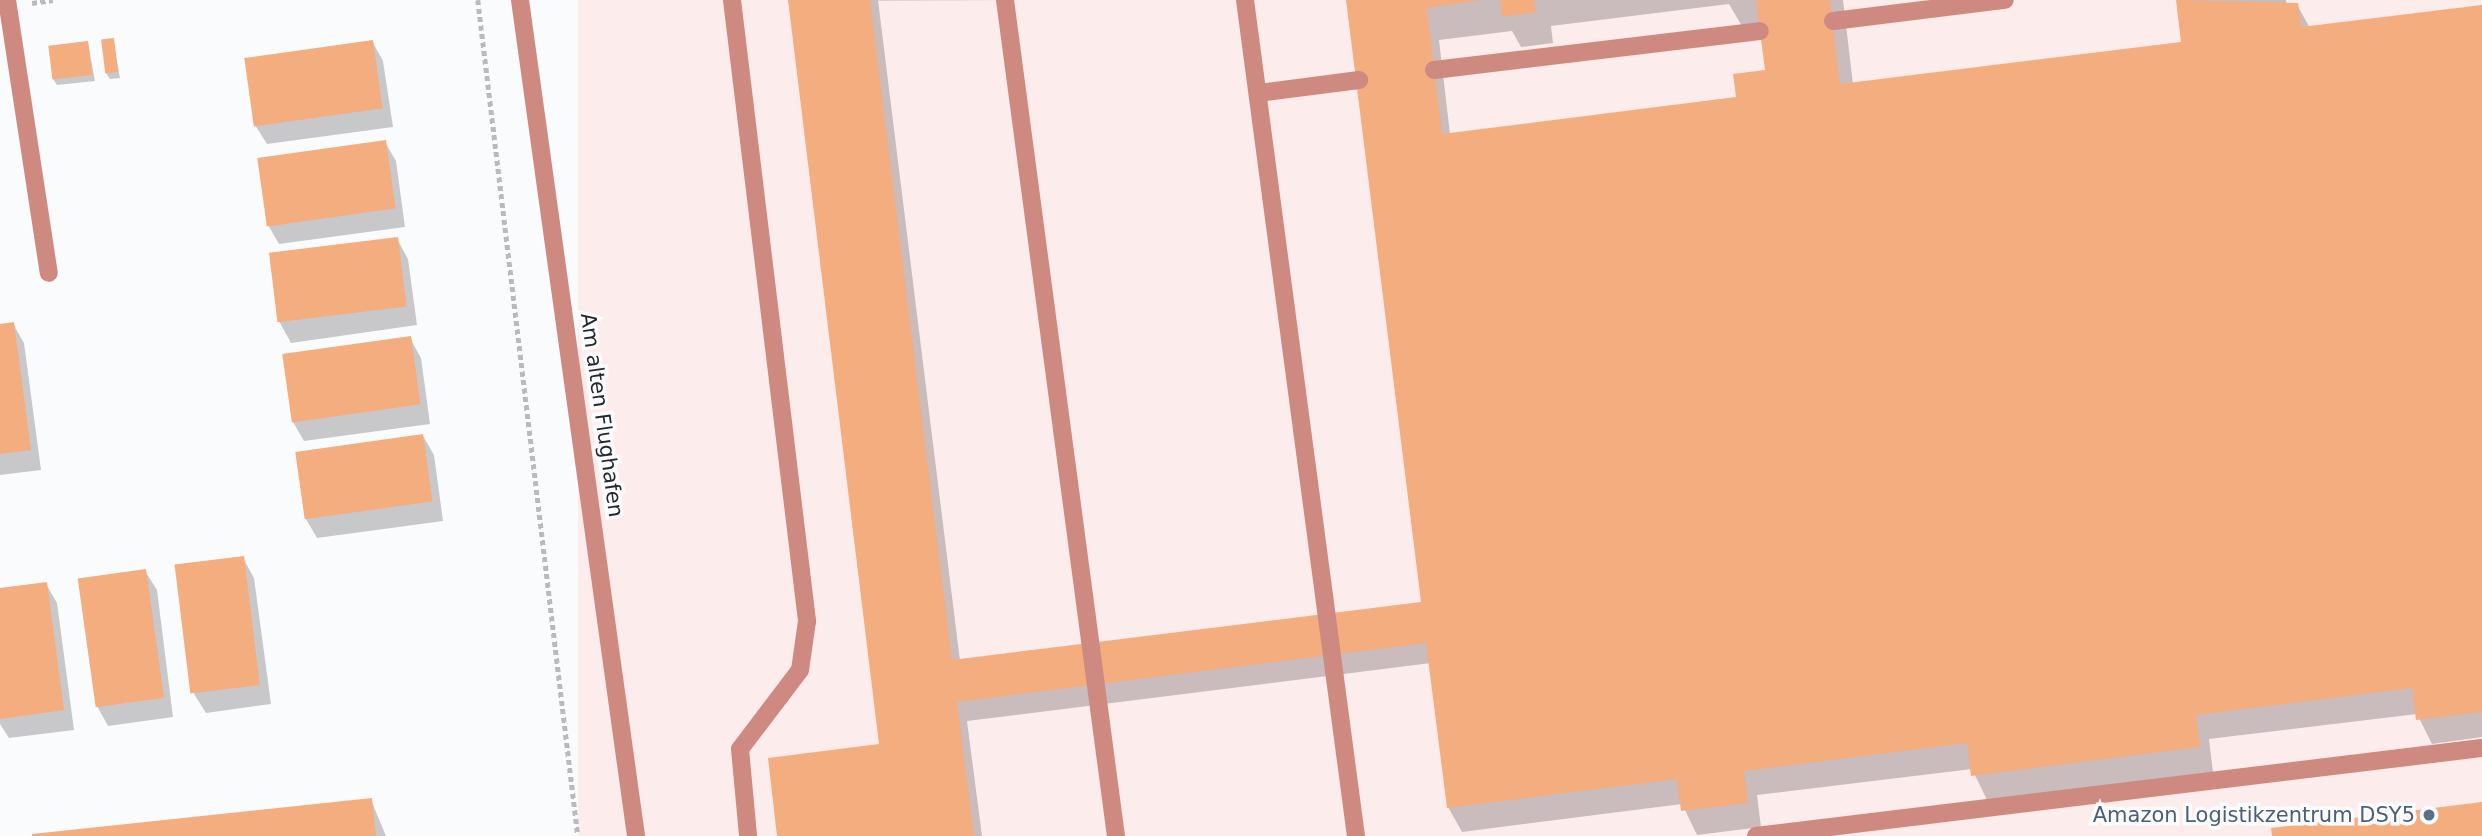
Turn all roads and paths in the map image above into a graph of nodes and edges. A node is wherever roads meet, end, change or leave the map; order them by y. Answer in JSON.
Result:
{"nodes":[{"id":1,"x":7,"y":0,"type":"edge"},
{"id":2,"x":478,"y":0,"type":"edge"},
{"id":3,"x":520,"y":0,"type":"edge"},
{"id":4,"x":732,"y":0,"type":"edge"},
{"id":5,"x":1005,"y":0,"type":"edge"},
{"id":6,"x":1245,"y":0,"type":"edge"},
{"id":7,"x":2005,"y":0,"type":"edge"},
{"id":8,"x":1833,"y":22,"type":"dead end"},
{"id":9,"x":1760,"y":31,"type":"dead end"},
{"id":10,"x":1434,"y":70,"type":"dead end"},
{"id":11,"x":1359,"y":80,"type":"dead end"},
{"id":12,"x":1258,"y":93,"type":"junction"},
{"id":13,"x":49,"y":274,"type":"dead end"},
{"id":14,"x":2482,"y":748,"type":"edge"},
{"id":15,"x":578,"y":836,"type":"edge"},
{"id":16,"x":636,"y":836,"type":"edge"},
{"id":17,"x":748,"y":836,"type":"edge"},
{"id":18,"x":1116,"y":836,"type":"edge"},
{"id":19,"x":1356,"y":836,"type":"edge"},
{"id":20,"x":1756,"y":836,"type":"edge"}],
"edges":[{"from":1,"to":13,"type":"street"},
{"from":2,"to":15,"type":"path"},
{"from":3,"to":16,"type":"street","name":"Am alten Flughafen"},
{"from":4,"to":17,"type":"street"},
{"from":5,"to":18,"type":"street"},
{"from":6,"to":12,"type":"street"},
{"from":7,"to":8,"type":"street"},
{"from":9,"to":10,"type":"street"},
{"from":11,"to":12,"type":"street"},
{"from":12,"to":19,"type":"street"},
{"from":14,"to":20,"type":"street"}]}
